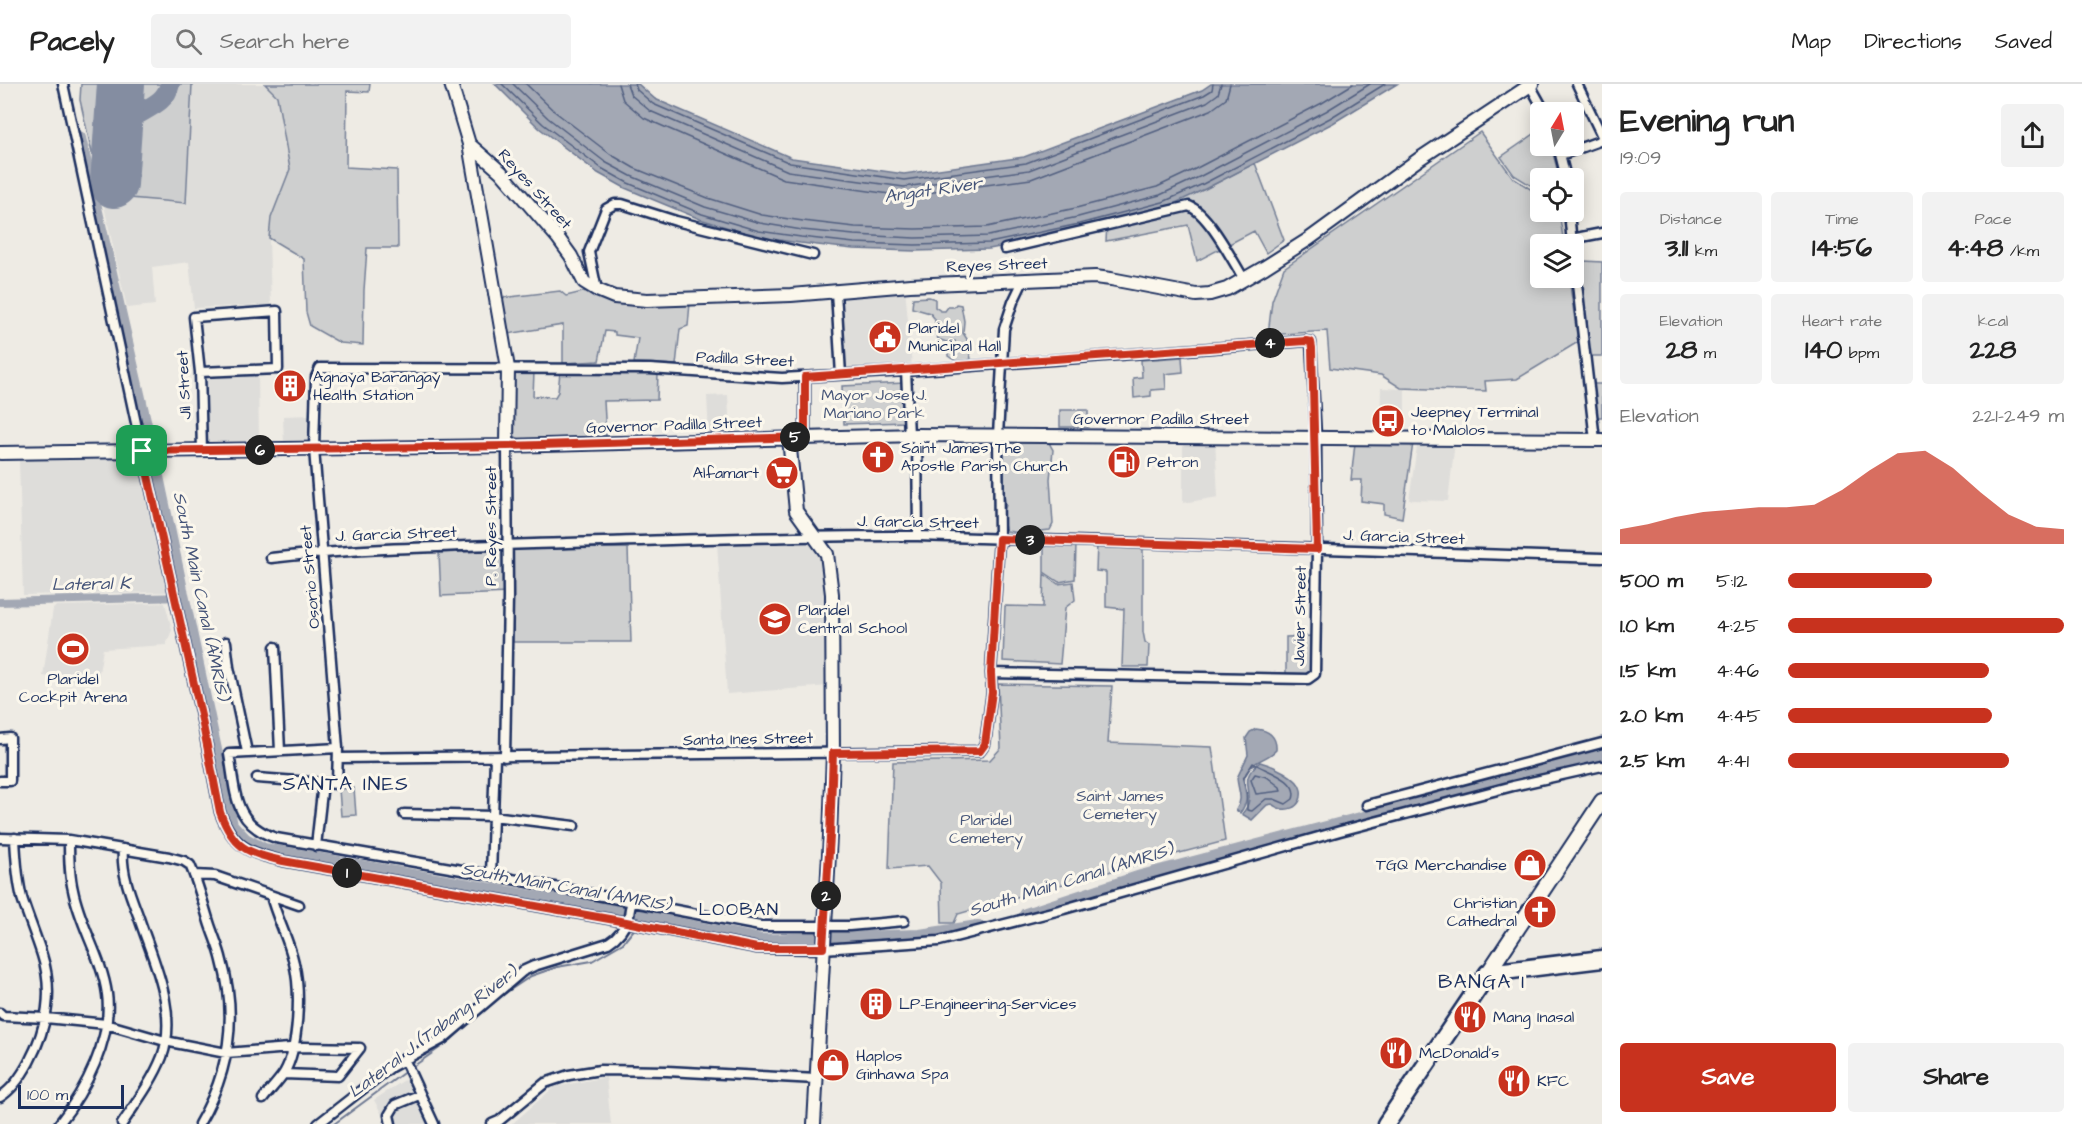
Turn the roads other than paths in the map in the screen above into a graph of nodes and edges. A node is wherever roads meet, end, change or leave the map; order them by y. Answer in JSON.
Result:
{"nodes":[{"id":1,"x":63,"y":84,"type":"edge"},
{"id":2,"x":451,"y":84,"type":"edge"},
{"id":3,"x":1577,"y":84,"type":"edge"},
{"id":4,"x":1531,"y":85,"type":"edge"},
{"id":5,"x":1540,"y":102,"type":"edge"},
{"id":6,"x":1602,"y":138,"type":"edge"},
{"id":7,"x":469,"y":144,"type":"junction"},
{"id":8,"x":1584,"y":145,"type":"edge"},
{"id":9,"x":1602,"y":233,"type":"edge"},
{"id":10,"x":1584,"y":238,"type":"edge"},
{"id":11,"x":1005,"y":249,"type":"dead end"},
{"id":12,"x":813,"y":255,"type":"dead end"},
{"id":13,"x":1244,"y":279,"type":"junction"},
{"id":14,"x":1023,"y":281,"type":"junction"},
{"id":15,"x":1578,"y":288,"type":"edge"},
{"id":16,"x":597,"y":290,"type":"junction"},
{"id":17,"x":836,"y":292,"type":"junction"},
{"id":18,"x":1311,"y":342,"type":"joint"},
{"id":19,"x":1003,"y":363,"type":"junction"},
{"id":20,"x":320,"y":368,"type":"joint"},
{"id":21,"x":508,"y":368,"type":"junction"},
{"id":22,"x":906,"y":371,"type":"junction"},
{"id":23,"x":200,"y":372,"type":"junction"},
{"id":24,"x":841,"y":375,"type":"junction"},
{"id":25,"x":805,"y":377,"type":"junction"},
{"id":26,"x":913,"y":435,"type":"junction"},
{"id":27,"x":998,"y":435,"type":"junction"},
{"id":28,"x":1316,"y":436,"type":"junction"},
{"id":29,"x":805,"y":437,"type":"junction"},
{"id":30,"x":789,"y":438,"type":"junction"},
{"id":31,"x":1598,"y":440,"type":"edge"},
{"id":32,"x":507,"y":446,"type":"junction"},
{"id":33,"x":314,"y":449,"type":"junction"},
{"id":34,"x":139,"y":451,"type":"junction"},
{"id":35,"x":202,"y":451,"type":"junction"},
{"id":36,"x":0,"y":453,"type":"edge"},
{"id":37,"x":815,"y":536,"type":"junction"},
{"id":38,"x":830,"y":536,"type":"junction"},
{"id":39,"x":918,"y":536,"type":"junction"},
{"id":40,"x":999,"y":539,"type":"junction"},
{"id":41,"x":508,"y":545,"type":"junction"},
{"id":42,"x":1317,"y":549,"type":"junction"},
{"id":43,"x":323,"y":552,"type":"junction"},
{"id":44,"x":827,"y":554,"type":"junction"},
{"id":45,"x":271,"y":558,"type":"dead end"},
{"id":46,"x":1602,"y":558,"type":"edge"},
{"id":47,"x":226,"y":642,"type":"dead end"},
{"id":48,"x":275,"y":647,"type":"dead end"},
{"id":49,"x":991,"y":673,"type":"junction"},
{"id":50,"x":0,"y":739,"type":"edge"},
{"id":51,"x":1602,"y":743,"type":"edge"},
{"id":52,"x":338,"y":748,"type":"junction"},
{"id":53,"x":280,"y":751,"type":"junction"},
{"id":54,"x":248,"y":752,"type":"junction"},
{"id":55,"x":833,"y":753,"type":"junction"},
{"id":56,"x":495,"y":757,"type":"junction"},
{"id":57,"x":505,"y":757,"type":"junction"},
{"id":58,"x":338,"y":758,"type":"junction"},
{"id":59,"x":1602,"y":766,"type":"edge"},
{"id":60,"x":257,"y":778,"type":"dead end"},
{"id":61,"x":0,"y":781,"type":"edge"},
{"id":62,"x":323,"y":783,"type":"junction"},
{"id":63,"x":1602,"y":801,"type":"edge"},
{"id":64,"x":1367,"y":805,"type":"dead end"},
{"id":65,"x":404,"y":814,"type":"dead end"},
{"id":66,"x":493,"y":816,"type":"junction"},
{"id":67,"x":574,"y":826,"type":"dead end"},
{"id":68,"x":0,"y":838,"type":"edge"},
{"id":69,"x":15,"y":838,"type":"junction"},
{"id":70,"x":69,"y":840,"type":"junction"},
{"id":71,"x":316,"y":846,"type":"junction"},
{"id":72,"x":123,"y":849,"type":"junction"},
{"id":73,"x":194,"y":875,"type":"junction"},
{"id":74,"x":490,"y":875,"type":"junction"},
{"id":75,"x":271,"y":896,"type":"junction"},
{"id":76,"x":631,"y":903,"type":"junction"},
{"id":77,"x":299,"y":905,"type":"dead end"},
{"id":78,"x":904,"y":921,"type":"dead end"},
{"id":79,"x":632,"y":922,"type":"junction"},
{"id":80,"x":824,"y":939,"type":"junction"},
{"id":81,"x":1602,"y":959,"type":"edge"},
{"id":82,"x":1488,"y":973,"type":"junction"},
{"id":83,"x":0,"y":1013,"type":"edge"},
{"id":84,"x":46,"y":1017,"type":"junction"},
{"id":85,"x":106,"y":1024,"type":"junction"},
{"id":86,"x":165,"y":1041,"type":"junction"},
{"id":87,"x":293,"y":1048,"type":"junction"},
{"id":88,"x":226,"y":1053,"type":"junction"},
{"id":89,"x":406,"y":1062,"type":"junction"},
{"id":90,"x":284,"y":1074,"type":"junction"},
{"id":91,"x":816,"y":1079,"type":"junction"},
{"id":92,"x":419,"y":1095,"type":"junction"},
{"id":93,"x":0,"y":1097,"type":"edge"},
{"id":94,"x":263,"y":1099,"type":"dead end"},
{"id":95,"x":58,"y":1124,"type":"edge"},
{"id":96,"x":122,"y":1124,"type":"edge"},
{"id":97,"x":199,"y":1124,"type":"edge"},
{"id":98,"x":318,"y":1124,"type":"edge"},
{"id":99,"x":391,"y":1124,"type":"edge"},
{"id":100,"x":434,"y":1124,"type":"edge"},
{"id":101,"x":492,"y":1124,"type":"edge"},
{"id":102,"x":814,"y":1124,"type":"edge"},
{"id":103,"x":1386,"y":1124,"type":"edge"}],
"edges":[{"from":1,"to":34,"type":"street"},
{"from":2,"to":7,"type":"street","name":"P. Reyes Street"},
{"from":3,"to":6,"type":"street"},
{"from":4,"to":5,"type":"street"},
{"from":4,"to":13,"type":"street","name":"Reyes Street"},
{"from":6,"to":8,"type":"street"},
{"from":7,"to":16,"type":"street","name":"Reyes Street"},
{"from":7,"to":21,"type":"street","name":"P. Reyes Street"},
{"from":9,"to":10,"type":"street"},
{"from":11,"to":13,"type":"street"},
{"from":12,"to":16,"type":"street"},
{"from":13,"to":14,"type":"street","name":"Reyes Street"},
{"from":14,"to":17,"type":"street","name":"Reyes Street"},
{"from":14,"to":19,"type":"street","name":"Santa Ines Street"},
{"from":15,"to":31,"type":"street"},
{"from":16,"to":17,"type":"street","name":"Reyes Street"},
{"from":17,"to":24,"type":"street"},
{"from":18,"to":19,"type":"street","name":"Padilla Street"},
{"from":18,"to":28,"type":"street","name":"Javier Street"},
{"from":19,"to":22,"type":"street","name":"Padilla Street"},
{"from":19,"to":27,"type":"street","name":"Santa Ines Street"},
{"from":20,"to":21,"type":"street","name":"Padilla Street"},
{"from":20,"to":33,"type":"street","name":"Osorio Street"},
{"from":21,"to":25,"type":"street","name":"Padilla Street"},
{"from":21,"to":32,"type":"street","name":"P. Reyes Street"},
{"from":22,"to":24,"type":"street","name":"Padilla Street"},
{"from":22,"to":26,"type":"street"},
{"from":23,"to":23,"type":"street","name":"Jil Street"},
{"from":23,"to":35,"type":"street","name":"Jil Street"},
{"from":24,"to":25,"type":"street","name":"Padilla Street"},
{"from":25,"to":29,"type":"street"},
{"from":26,"to":27,"type":"street","name":"Governor Padilla Street"},
{"from":26,"to":29,"type":"street","name":"Governor Padilla Street"},
{"from":26,"to":39,"type":"street"},
{"from":27,"to":28,"type":"street","name":"Governor Padilla Street"},
{"from":27,"to":40,"type":"street","name":"Santa Ines Street"},
{"from":28,"to":31,"type":"street","name":"Governor Padilla Street"},
{"from":28,"to":42,"type":"street","name":"Javier Street"},
{"from":29,"to":30,"type":"street","name":"Governor Padilla Street"},
{"from":30,"to":32,"type":"street","name":"Governor Padilla Street"},
{"from":30,"to":37,"type":"street"},
{"from":32,"to":33,"type":"street","name":"Governor Padilla Street"},
{"from":32,"to":41,"type":"street","name":"P. Reyes Street"},
{"from":33,"to":35,"type":"street","name":"Governor Padilla Street"},
{"from":33,"to":43,"type":"street","name":"Osorio Street"},
{"from":34,"to":35,"type":"street","name":"Governor Padilla Street"},
{"from":34,"to":36,"type":"street","name":"Governor Padilla Street"},
{"from":34,"to":79,"type":"street"},
{"from":37,"to":38,"type":"street","name":"J. Garcia Street"},
{"from":37,"to":41,"type":"street","name":"J. Garcia Street"},
{"from":37,"to":44,"type":"street"},
{"from":38,"to":39,"type":"street","name":"J. Garcia Street"},
{"from":38,"to":44,"type":"street"},
{"from":39,"to":40,"type":"street","name":"J. Garcia Street"},
{"from":40,"to":42,"type":"street","name":"J. Garcia Street"},
{"from":40,"to":49,"type":"street","name":"Santa Ines Street"},
{"from":41,"to":43,"type":"street","name":"J. Garcia Street"},
{"from":41,"to":57,"type":"street","name":"P. Reyes Street"},
{"from":42,"to":46,"type":"street","name":"J. Garcia Street"},
{"from":42,"to":49,"type":"street","name":"Javier Street"},
{"from":43,"to":45,"type":"street","name":"J. Garcia Street"},
{"from":43,"to":52,"type":"street","name":"Osorio Street"},
{"from":44,"to":55,"type":"street"},
{"from":47,"to":54,"type":"street"},
{"from":48,"to":53,"type":"street"},
{"from":49,"to":55,"type":"street","name":"Santa Ines Street"},
{"from":50,"to":61,"type":"street"},
{"from":51,"to":64,"type":"street"},
{"from":52,"to":53,"type":"street"},
{"from":52,"to":58,"type":"street","name":"Osorio Street"},
{"from":53,"to":54,"type":"street"},
{"from":54,"to":71,"type":"street"},
{"from":55,"to":57,"type":"street","name":"Santa Ines Street"},
{"from":55,"to":80,"type":"street"},
{"from":56,"to":57,"type":"street","name":"Santa Ines Street"},
{"from":56,"to":58,"type":"street","name":"Santa Ines Street"},
{"from":56,"to":66,"type":"street"},
{"from":58,"to":62,"type":"street","name":"Osorio Street"},
{"from":59,"to":80,"type":"street"},
{"from":60,"to":62,"type":"street"},
{"from":62,"to":71,"type":"street"},
{"from":63,"to":82,"type":"main road"},
{"from":65,"to":66,"type":"street"},
{"from":66,"to":67,"type":"street"},
{"from":66,"to":74,"type":"street"},
{"from":68,"to":69,"type":"street"},
{"from":69,"to":70,"type":"street"},
{"from":69,"to":84,"type":"street"},
{"from":70,"to":72,"type":"street"},
{"from":70,"to":85,"type":"street"},
{"from":71,"to":74,"type":"street"},
{"from":72,"to":73,"type":"street"},
{"from":72,"to":86,"type":"street"},
{"from":73,"to":75,"type":"street"},
{"from":73,"to":88,"type":"street"},
{"from":74,"to":76,"type":"street"},
{"from":75,"to":77,"type":"street"},
{"from":75,"to":87,"type":"street"},
{"from":76,"to":79,"type":"street"},
{"from":76,"to":80,"type":"street"},
{"from":78,"to":80,"type":"street"},
{"from":79,"to":80,"type":"street"},
{"from":79,"to":89,"type":"street"},
{"from":80,"to":91,"type":"street"},
{"from":81,"to":82,"type":"highway"},
{"from":82,"to":103,"type":"highway"},
{"from":83,"to":84,"type":"street"},
{"from":84,"to":85,"type":"street"},
{"from":84,"to":93,"type":"street"},
{"from":85,"to":86,"type":"street"},
{"from":85,"to":95,"type":"street"},
{"from":86,"to":88,"type":"street"},
{"from":86,"to":96,"type":"street"},
{"from":87,"to":88,"type":"street"},
{"from":87,"to":90,"type":"street"},
{"from":87,"to":90,"type":"street"},
{"from":88,"to":97,"type":"street"},
{"from":89,"to":92,"type":"street"},
{"from":89,"to":98,"type":"street"},
{"from":90,"to":94,"type":"street"},
{"from":91,"to":101,"type":"street"},
{"from":91,"to":102,"type":"street"},
{"from":92,"to":99,"type":"street"},
{"from":92,"to":100,"type":"street"}]}
